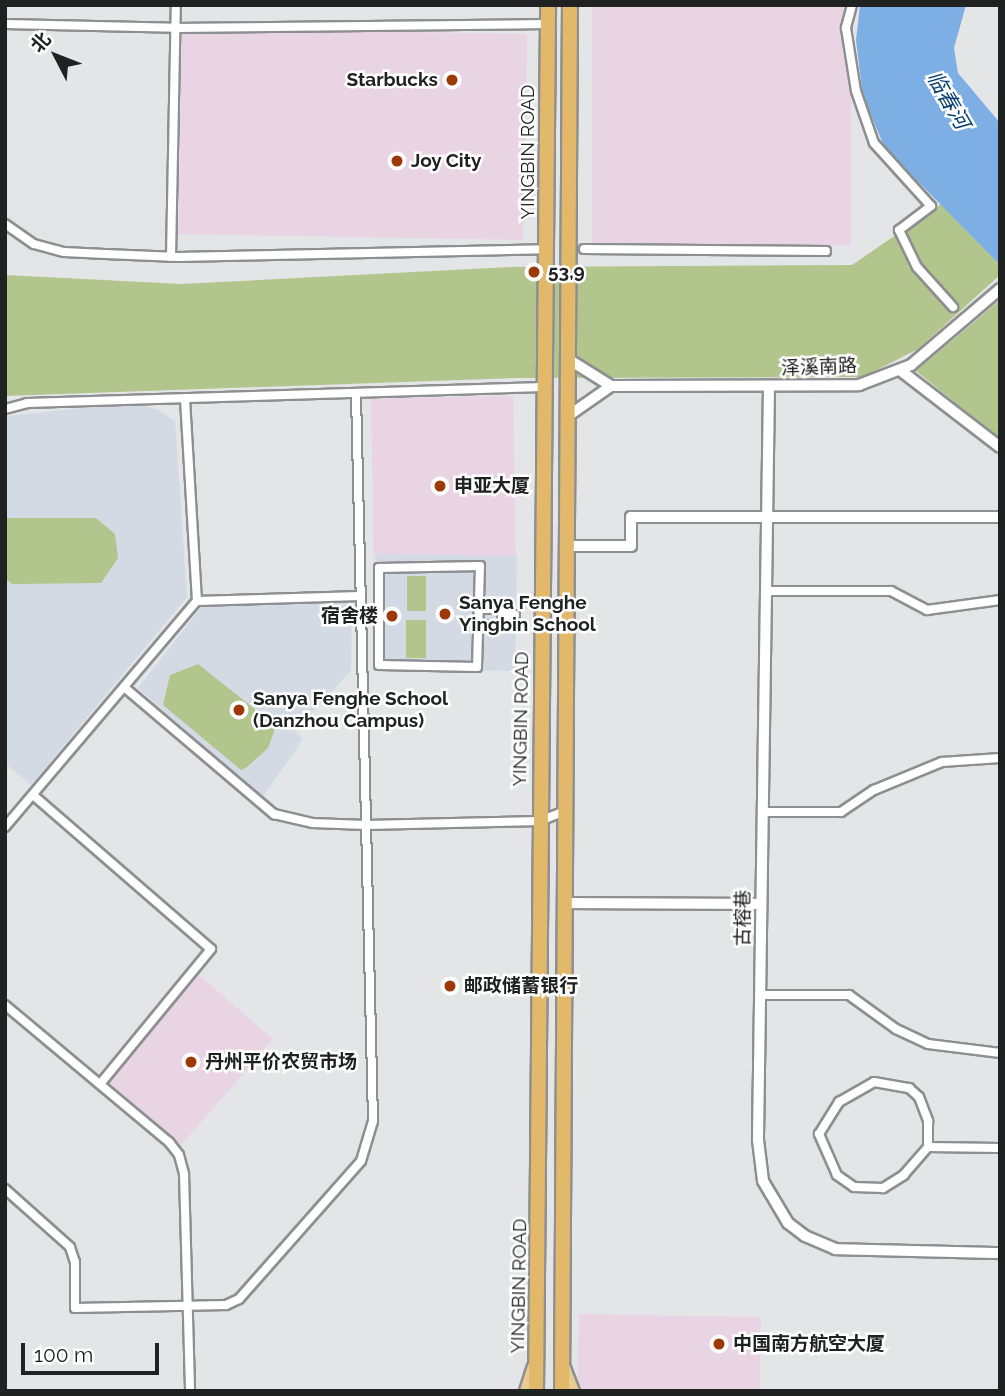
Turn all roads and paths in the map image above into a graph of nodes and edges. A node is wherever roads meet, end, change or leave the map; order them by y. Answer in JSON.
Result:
{"nodes":[{"id":1,"x":176,"y":5,"type":"edge"},
{"id":2,"x":548,"y":5,"type":"edge"},
{"id":3,"x":570,"y":5,"type":"edge"},
{"id":4,"x":852,"y":5,"type":"edge"},
{"id":5,"x":5,"y":24,"type":"edge"},
{"id":6,"x":548,"y":24,"type":"junction"},
{"id":7,"x":175,"y":28,"type":"junction"},
{"id":8,"x":5,"y":224,"type":"edge"},
{"id":9,"x":546,"y":249,"type":"junction"},
{"id":10,"x":584,"y":250,"type":"dead end"},
{"id":11,"x":826,"y":251,"type":"dead end"},
{"id":12,"x":171,"y":257,"type":"junction"},
{"id":13,"x":998,"y":290,"type":"edge"},
{"id":14,"x":953,"y":307,"type":"dead end"},
{"id":15,"x":568,"y":359,"type":"junction"},
{"id":16,"x":900,"y":370,"type":"junction"},
{"id":17,"x":611,"y":386,"type":"junction"},
{"id":18,"x":544,"y":387,"type":"junction"},
{"id":19,"x":769,"y":387,"type":"junction"},
{"id":20,"x":356,"y":394,"type":"junction"},
{"id":21,"x":185,"y":398,"type":"junction"},
{"id":22,"x":5,"y":409,"type":"edge"},
{"id":23,"x":568,"y":416,"type":"junction"},
{"id":24,"x":1000,"y":447,"type":"edge"},
{"id":25,"x":767,"y":517,"type":"junction"},
{"id":26,"x":1000,"y":517,"type":"edge"},
{"id":27,"x":567,"y":546,"type":"junction"},
{"id":28,"x":766,"y":591,"type":"junction"},
{"id":29,"x":360,"y":596,"type":"junction"},
{"id":30,"x":1000,"y":600,"type":"edge"},
{"id":31,"x":197,"y":601,"type":"junction"},
{"id":32,"x":480,"y":609,"type":"junction"},
{"id":33,"x":502,"y":615,"type":"junction"},
{"id":34,"x":516,"y":615,"type":"dead end"},
{"id":35,"x":479,"y":626,"type":"junction"},
{"id":36,"x":124,"y":687,"type":"junction"},
{"id":37,"x":1000,"y":758,"type":"edge"},
{"id":38,"x":565,"y":787,"type":"junction"},
{"id":39,"x":540,"y":788,"type":"junction"},
{"id":40,"x":33,"y":794,"type":"junction"},
{"id":41,"x":565,"y":811,"type":"junction"},
{"id":42,"x":763,"y":812,"type":"junction"},
{"id":43,"x":540,"y":821,"type":"junction"},
{"id":44,"x":366,"y":825,"type":"junction"},
{"id":45,"x":5,"y":827,"type":"edge"},
{"id":46,"x":540,"y":867,"type":"junction"},
{"id":47,"x":564,"y":870,"type":"junction"},
{"id":48,"x":565,"y":903,"type":"junction"},
{"id":49,"x":761,"y":904,"type":"junction"},
{"id":50,"x":760,"y":995,"type":"junction"},
{"id":51,"x":5,"y":1005,"type":"edge"},
{"id":52,"x":1000,"y":1053,"type":"edge"},
{"id":53,"x":100,"y":1084,"type":"junction"},
{"id":54,"x":928,"y":1147,"type":"junction"},
{"id":55,"x":1000,"y":1148,"type":"edge"},
{"id":56,"x":5,"y":1189,"type":"edge"},
{"id":57,"x":1000,"y":1253,"type":"edge"},
{"id":58,"x":186,"y":1306,"type":"junction"},
{"id":59,"x":537,"y":1360,"type":"junction"},
{"id":60,"x":562,"y":1363,"type":"junction"},
{"id":61,"x":190,"y":1391,"type":"edge"},
{"id":62,"x":526,"y":1391,"type":"edge"},
{"id":63,"x":536,"y":1391,"type":"edge"},
{"id":64,"x":562,"y":1391,"type":"edge"},
{"id":65,"x":573,"y":1391,"type":"edge"}],
"edges":[{"from":1,"to":7,"type":"street"},
{"from":2,"to":6,"type":"highway","name":"YINGBIN ROAD"},
{"from":3,"to":15,"type":"highway"},
{"from":4,"to":14,"type":"street"},
{"from":5,"to":7,"type":"street"},
{"from":6,"to":7,"type":"street"},
{"from":6,"to":9,"type":"highway","name":"YINGBIN ROAD"},
{"from":7,"to":12,"type":"street"},
{"from":8,"to":12,"type":"street"},
{"from":9,"to":12,"type":"street"},
{"from":9,"to":18,"type":"highway","name":"YINGBIN ROAD"},
{"from":10,"to":11,"type":"street"},
{"from":13,"to":16,"type":"street","name":"泽溪南路"},
{"from":15,"to":17,"type":"street"},
{"from":15,"to":23,"type":"highway"},
{"from":16,"to":19,"type":"street","name":"泽溪南路"},
{"from":16,"to":24,"type":"street"},
{"from":17,"to":19,"type":"street","name":"泽溪南路"},
{"from":17,"to":23,"type":"street"},
{"from":18,"to":20,"type":"street"},
{"from":18,"to":39,"type":"highway","name":"YINGBIN ROAD"},
{"from":19,"to":25,"type":"street","name":"古榕巷"},
{"from":20,"to":21,"type":"street"},
{"from":20,"to":29,"type":"street"},
{"from":21,"to":22,"type":"street"},
{"from":21,"to":31,"type":"street"},
{"from":23,"to":27,"type":"highway"},
{"from":25,"to":26,"type":"street"},
{"from":25,"to":27,"type":"street"},
{"from":25,"to":28,"type":"street","name":"古榕巷"},
{"from":27,"to":38,"type":"highway"},
{"from":28,"to":30,"type":"street"},
{"from":28,"to":42,"type":"street","name":"古榕巷"},
{"from":29,"to":31,"type":"street"},
{"from":29,"to":44,"type":"street"},
{"from":31,"to":36,"type":"street"},
{"from":32,"to":33,"type":"street"},
{"from":32,"to":35,"type":"street"},
{"from":32,"to":35,"type":"street"},
{"from":33,"to":34,"type":"street"},
{"from":33,"to":35,"type":"street"},
{"from":36,"to":40,"type":"street"},
{"from":36,"to":44,"type":"street"},
{"from":37,"to":42,"type":"street"},
{"from":38,"to":39,"type":"highway"},
{"from":38,"to":41,"type":"highway"},
{"from":39,"to":43,"type":"highway","name":"YINGBIN ROAD"},
{"from":40,"to":45,"type":"street"},
{"from":40,"to":53,"type":"street"},
{"from":41,"to":43,"type":"street"},
{"from":41,"to":47,"type":"highway"},
{"from":42,"to":49,"type":"street","name":"古榕巷"},
{"from":43,"to":44,"type":"street"},
{"from":43,"to":46,"type":"highway","name":"YINGBIN ROAD"},
{"from":43,"to":47,"type":"highway"},
{"from":44,"to":58,"type":"street"},
{"from":46,"to":47,"type":"highway"},
{"from":46,"to":59,"type":"highway","name":"YINGBIN ROAD"},
{"from":47,"to":48,"type":"highway"},
{"from":48,"to":49,"type":"street"},
{"from":48,"to":60,"type":"highway"},
{"from":49,"to":50,"type":"street","name":"古榕巷"},
{"from":50,"to":52,"type":"street"},
{"from":50,"to":57,"type":"street","name":"古榕巷"},
{"from":51,"to":53,"type":"street"},
{"from":53,"to":58,"type":"street"},
{"from":54,"to":54,"type":"street"},
{"from":54,"to":55,"type":"street"},
{"from":56,"to":58,"type":"street"},
{"from":58,"to":61,"type":"street"},
{"from":59,"to":62,"type":"main road"},
{"from":59,"to":63,"type":"highway","name":"YINGBIN ROAD"},
{"from":60,"to":64,"type":"highway"},
{"from":60,"to":65,"type":"main road"}]}
